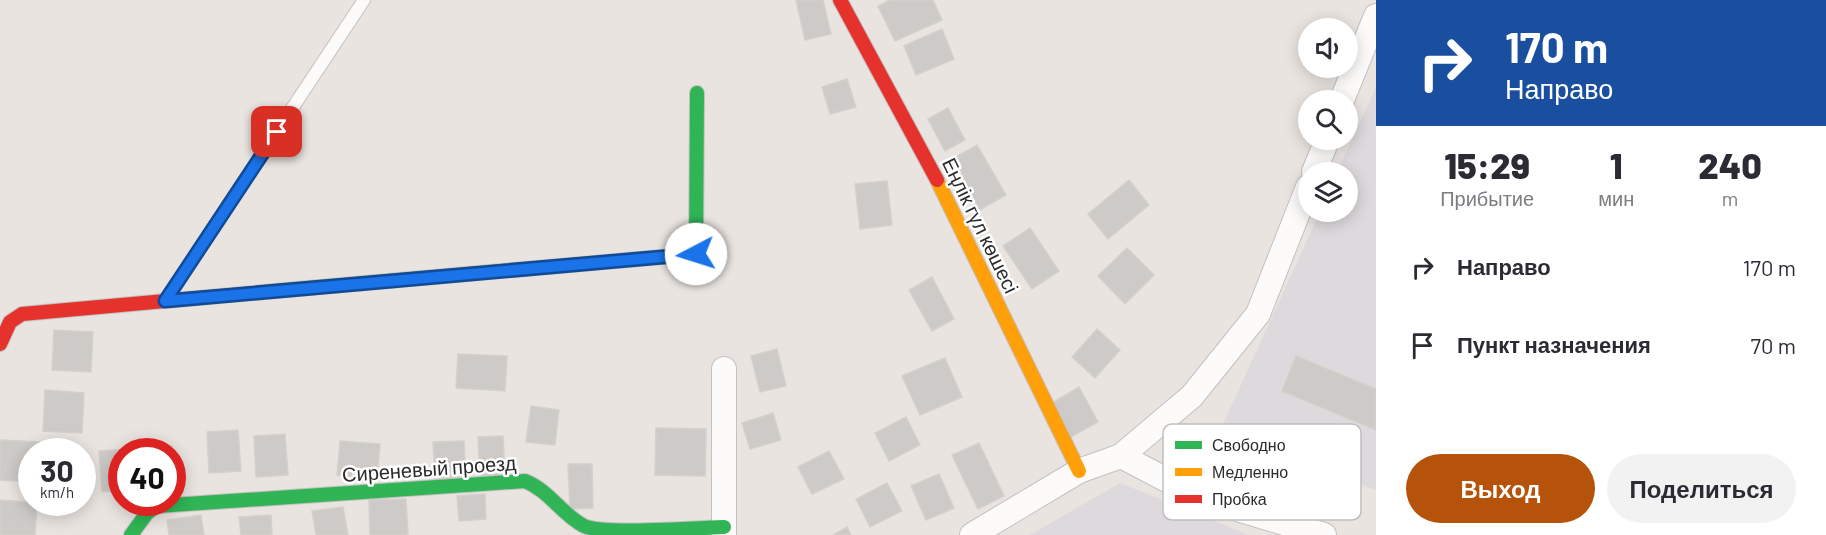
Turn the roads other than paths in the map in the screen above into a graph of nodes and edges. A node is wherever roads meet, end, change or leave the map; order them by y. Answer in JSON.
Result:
{"nodes":[{"id":1,"x":364,"y":0,"type":"edge"},
{"id":2,"x":840,"y":0,"type":"edge"},
{"id":3,"x":1376,"y":16,"type":"edge"},
{"id":4,"x":1346,"y":90,"type":"edge"},
{"id":5,"x":697,"y":93,"type":"dead end"},
{"id":6,"x":1298,"y":212,"type":"edge"},
{"id":7,"x":165,"y":301,"type":"junction"},
{"id":8,"x":0,"y":344,"type":"edge"},
{"id":9,"x":724,"y":369,"type":"dead end"},
{"id":10,"x":1121,"y":456,"type":"junction"},
{"id":11,"x":1079,"y":471,"type":"junction"},
{"id":12,"x":1163,"y":478,"type":"edge"},
{"id":13,"x":1271,"y":520,"type":"edge"},
{"id":14,"x":724,"y":531,"type":"edge"},
{"id":15,"x":1315,"y":534,"type":"edge"},
{"id":16,"x":131,"y":535,"type":"edge"},
{"id":17,"x":972,"y":535,"type":"edge"}],
"edges":[{"from":1,"to":7,"type":"lane"},
{"from":2,"to":11,"type":"street","name":"Еңлік гүл көшесі"},
{"from":3,"to":4,"type":"street"},
{"from":5,"to":7,"type":"street"},
{"from":6,"to":10,"type":"street"},
{"from":7,"to":8,"type":"street"},
{"from":9,"to":14,"type":"street"},
{"from":10,"to":11,"type":"street"},
{"from":10,"to":12,"type":"street"},
{"from":11,"to":17,"type":"street"},
{"from":13,"to":15,"type":"street"},
{"from":14,"to":16,"type":"street","name":"Сиреневый проезд"}]}
